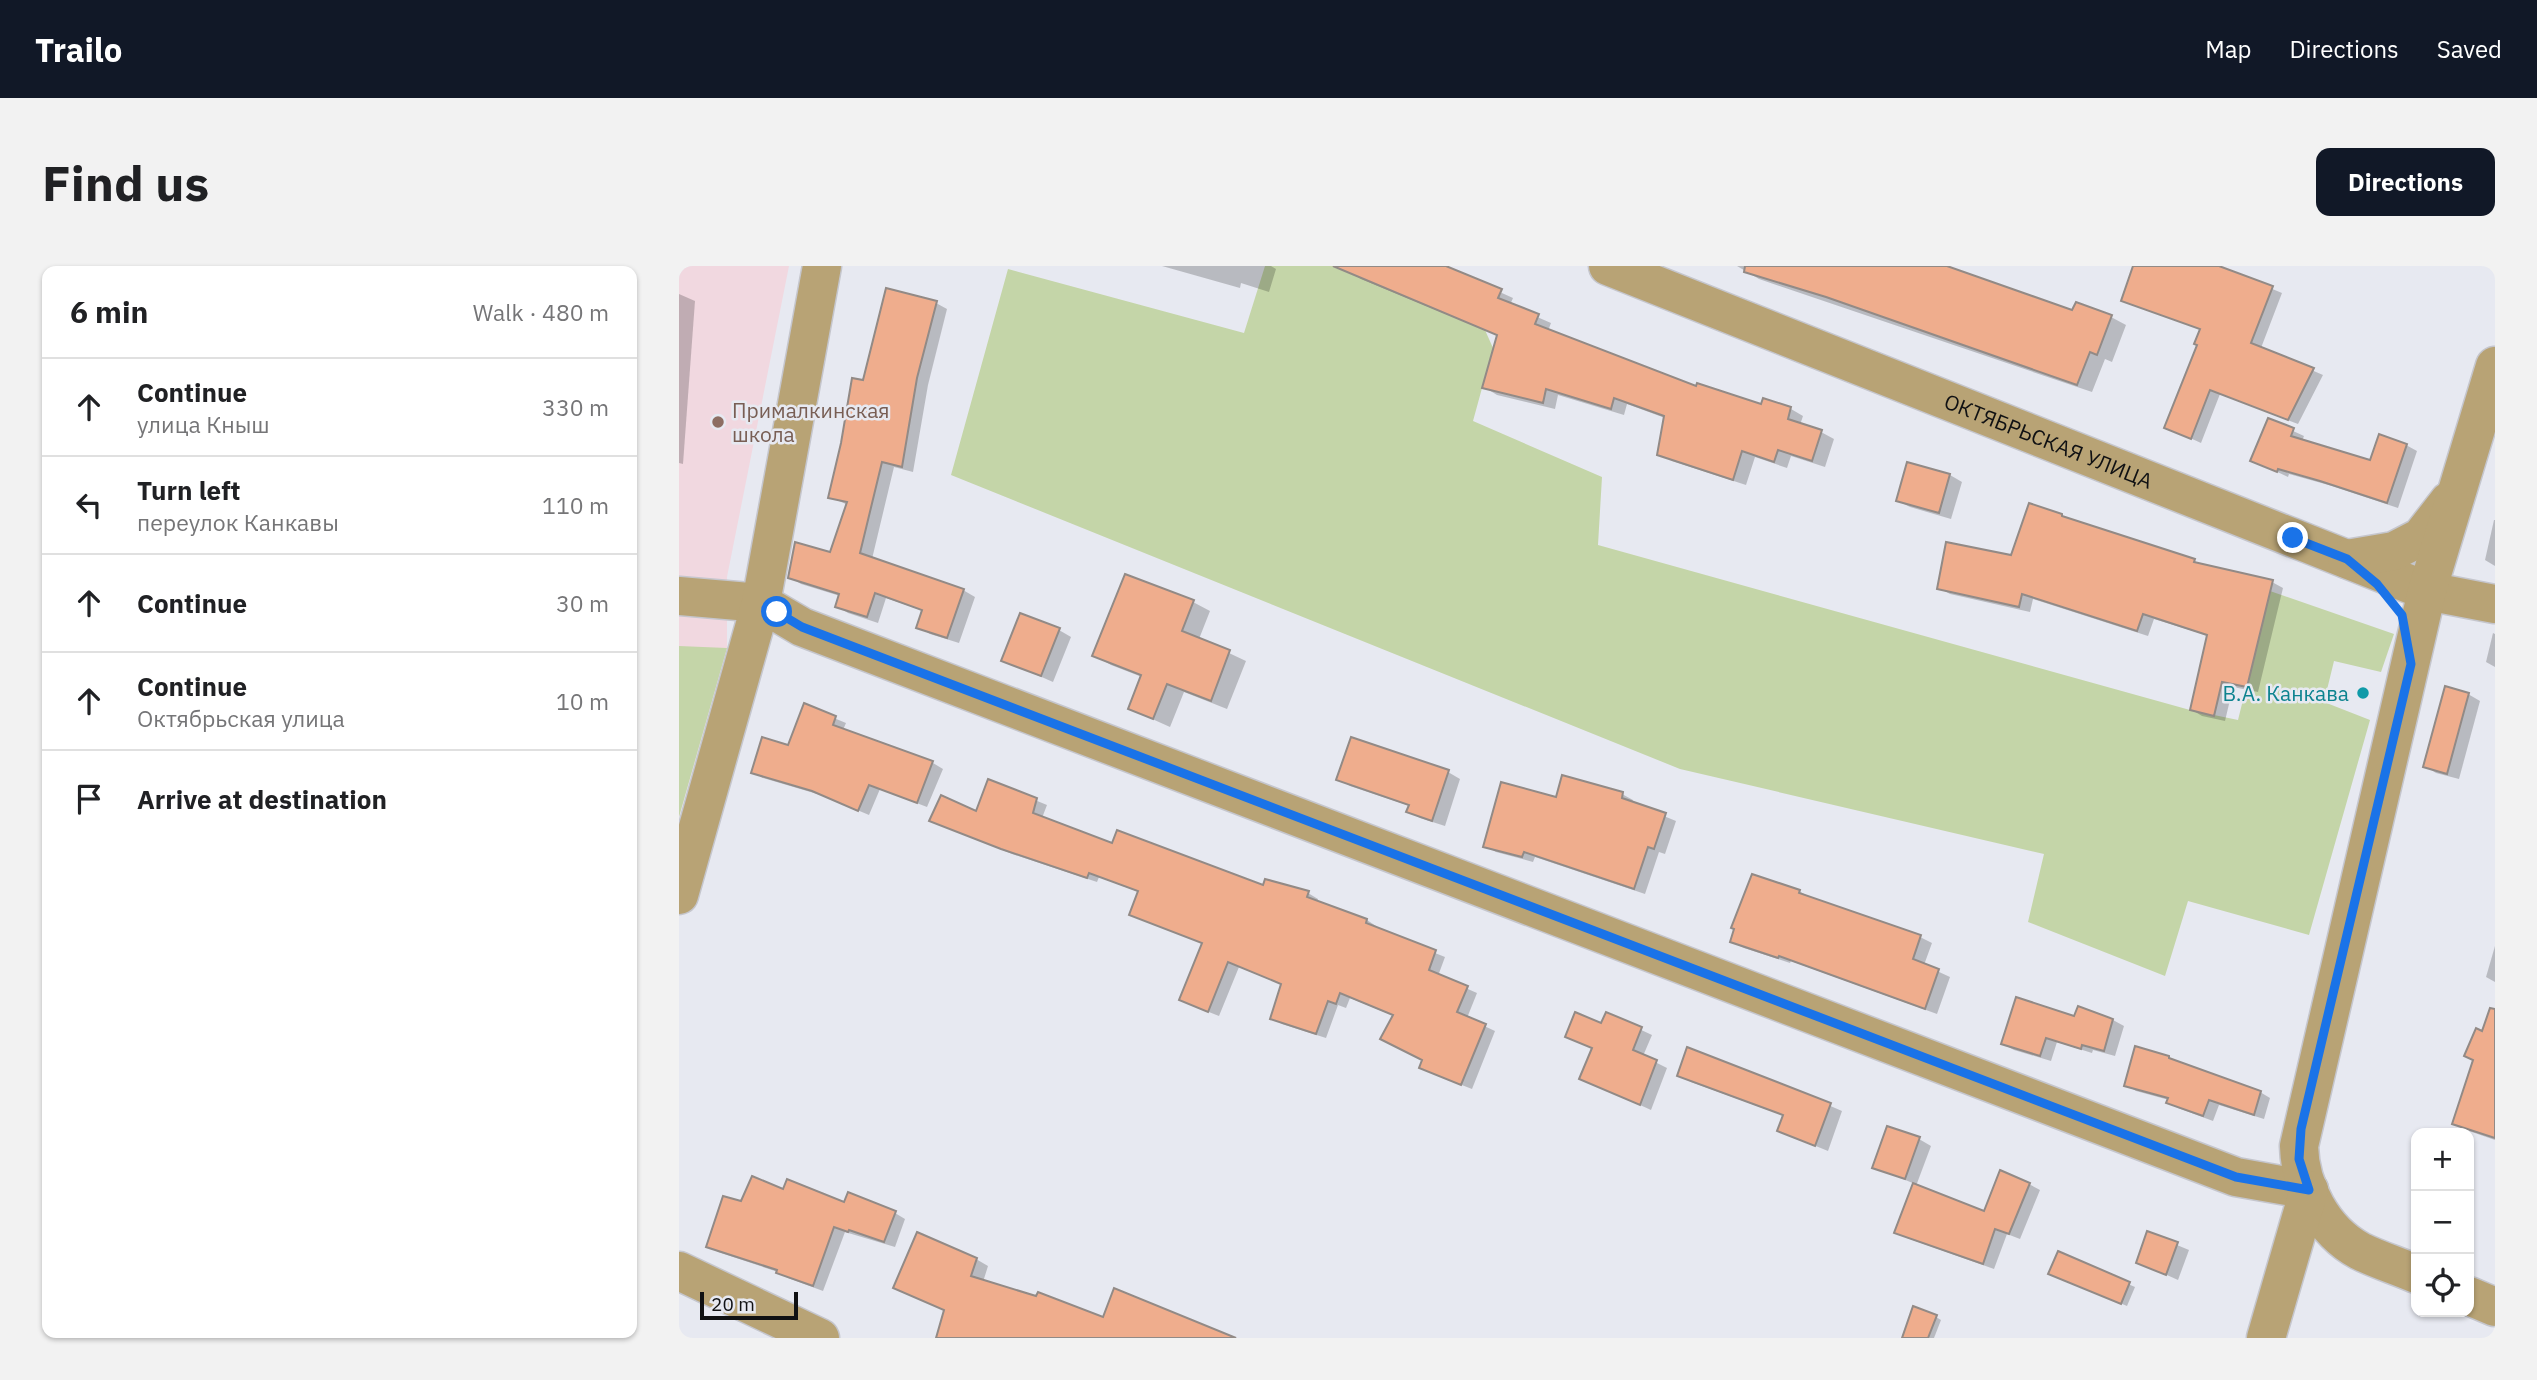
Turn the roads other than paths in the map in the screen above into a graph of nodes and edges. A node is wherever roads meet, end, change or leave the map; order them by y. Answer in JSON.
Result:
{"nodes":[{"id":1,"x":822,"y":266,"type":"edge"},
{"id":2,"x":1608,"y":266,"type":"edge"},
{"id":3,"x":2495,"y":366,"type":"edge"},
{"id":4,"x":2457,"y":491,"type":"junction"},
{"id":5,"x":2347,"y":559,"type":"junction"},
{"id":6,"x":2427,"y":591,"type":"junction"},
{"id":7,"x":679,"y":596,"type":"edge"},
{"id":8,"x":761,"y":603,"type":"junction"},
{"id":9,"x":2495,"y":604,"type":"edge"},
{"id":10,"x":2411,"y":664,"type":"junction"},
{"id":11,"x":679,"y":895,"type":"edge"},
{"id":12,"x":2309,"y":1190,"type":"junction"},
{"id":13,"x":679,"y":1271,"type":"edge"},
{"id":14,"x":2411,"y":1272,"type":"edge"},
{"id":15,"x":2474,"y":1298,"type":"edge"},
{"id":16,"x":2495,"y":1307,"type":"edge"},
{"id":17,"x":820,"y":1338,"type":"edge"},
{"id":18,"x":2266,"y":1338,"type":"edge"}],
"edges":[{"from":1,"to":8,"type":"street"},
{"from":2,"to":5,"type":"street","name":"ОКТЯБРЬСКАЯ УЛИЦА"},
{"from":3,"to":4,"type":"street"},
{"from":4,"to":5,"type":"street"},
{"from":4,"to":6,"type":"street"},
{"from":5,"to":6,"type":"street","name":"ОКТЯБРЬСКАЯ УЛИЦА"},
{"from":5,"to":10,"type":"street"},
{"from":6,"to":9,"type":"street","name":"ОКТЯБРЬСКАЯ УЛИЦА"},
{"from":6,"to":10,"type":"street"},
{"from":7,"to":8,"type":"street"},
{"from":8,"to":11,"type":"street"},
{"from":8,"to":12,"type":"street"},
{"from":10,"to":12,"type":"street"},
{"from":12,"to":14,"type":"street"},
{"from":12,"to":18,"type":"street"},
{"from":13,"to":17,"type":"street"},
{"from":15,"to":16,"type":"street"}]}
